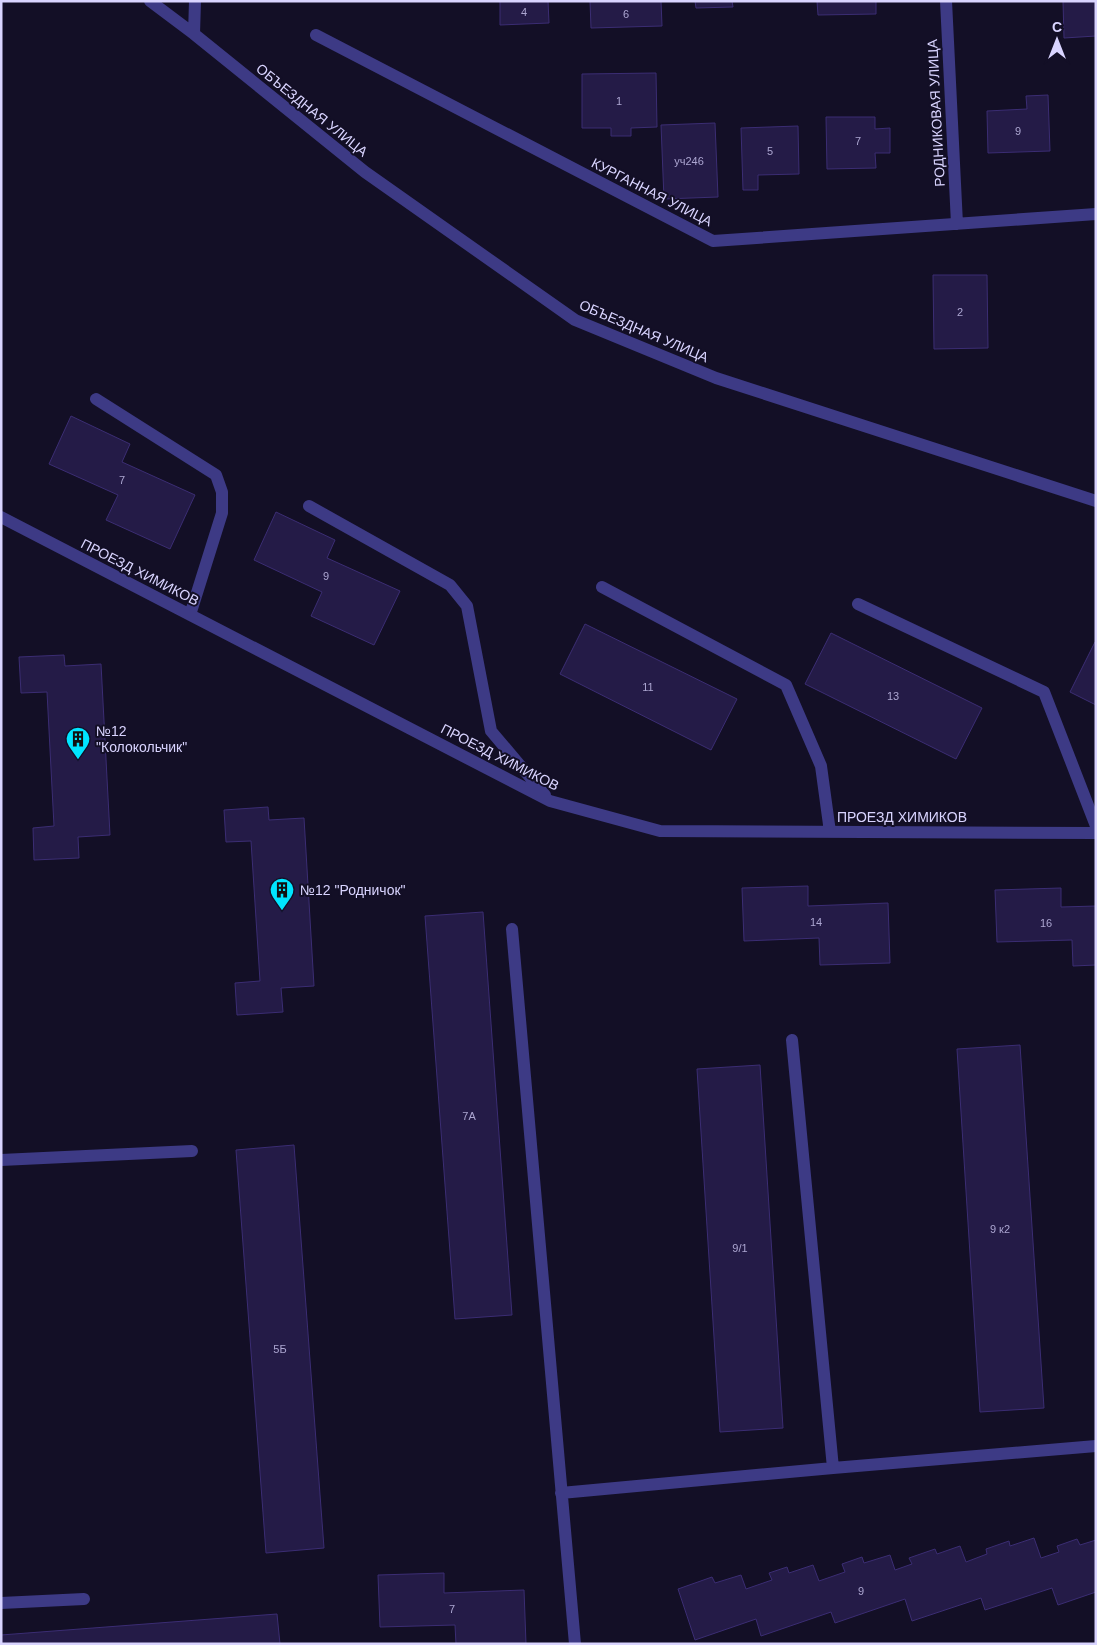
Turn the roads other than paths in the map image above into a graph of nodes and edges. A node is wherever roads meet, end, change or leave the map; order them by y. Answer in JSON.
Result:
{"nodes":[{"id":1,"x":150,"y":1,"type":"edge"},
{"id":2,"x":195,"y":1,"type":"edge"},
{"id":3,"x":946,"y":1,"type":"edge"},
{"id":4,"x":194,"y":34,"type":"junction"},
{"id":5,"x":316,"y":35,"type":"dead end"},
{"id":6,"x":1096,"y":214,"type":"edge"},
{"id":7,"x":957,"y":224,"type":"junction"},
{"id":8,"x":96,"y":398,"type":"dead end"},
{"id":9,"x":1096,"y":501,"type":"edge"},
{"id":10,"x":309,"y":506,"type":"dead end"},
{"id":11,"x":1,"y":517,"type":"edge"},
{"id":12,"x":602,"y":587,"type":"dead end"},
{"id":13,"x":858,"y":604,"type":"dead end"},
{"id":14,"x":190,"y":615,"type":"junction"},
{"id":15,"x":550,"y":801,"type":"junction"},
{"id":16,"x":1096,"y":826,"type":"edge"},
{"id":17,"x":830,"y":832,"type":"junction"},
{"id":18,"x":1096,"y":834,"type":"edge"},
{"id":19,"x":512,"y":928,"type":"dead end"},
{"id":20,"x":792,"y":1040,"type":"dead end"},
{"id":21,"x":192,"y":1151,"type":"dead end"},
{"id":22,"x":1,"y":1160,"type":"edge"},
{"id":23,"x":1096,"y":1446,"type":"edge"},
{"id":24,"x":834,"y":1468,"type":"junction"},
{"id":25,"x":562,"y":1493,"type":"junction"},
{"id":26,"x":84,"y":1599,"type":"dead end"},
{"id":27,"x":1,"y":1603,"type":"edge"},
{"id":28,"x":575,"y":1644,"type":"edge"}],
"edges":[{"from":1,"to":4,"type":"street","name":"ОБЪЕЗДНАЯ УЛИЦА"},
{"from":2,"to":4,"type":"street"},
{"from":3,"to":7,"type":"street","name":"РОДНИКОВАЯ УЛИЦА"},
{"from":4,"to":9,"type":"street","name":"ОБЪЕЗДНАЯ УЛИЦА"},
{"from":5,"to":7,"type":"street","name":"КУРГАННАЯ УЛИЦА"},
{"from":6,"to":7,"type":"street","name":"КУРГАННАЯ УЛИЦА"},
{"from":8,"to":14,"type":"street"},
{"from":10,"to":15,"type":"street"},
{"from":11,"to":14,"type":"street","name":"ПРОЕЗД ХИМИКОВ"},
{"from":12,"to":17,"type":"street"},
{"from":13,"to":16,"type":"street"},
{"from":14,"to":15,"type":"street","name":"ПРОЕЗД ХИМИКОВ"},
{"from":15,"to":17,"type":"street","name":"ПРОЕЗД ХИМИКОВ"},
{"from":17,"to":18,"type":"street","name":"ПРОЕЗД ХИМИКОВ"},
{"from":19,"to":25,"type":"street"},
{"from":20,"to":24,"type":"street"},
{"from":21,"to":22,"type":"street"},
{"from":23,"to":24,"type":"street"},
{"from":24,"to":25,"type":"street"},
{"from":25,"to":28,"type":"street"},
{"from":26,"to":27,"type":"street"}]}
